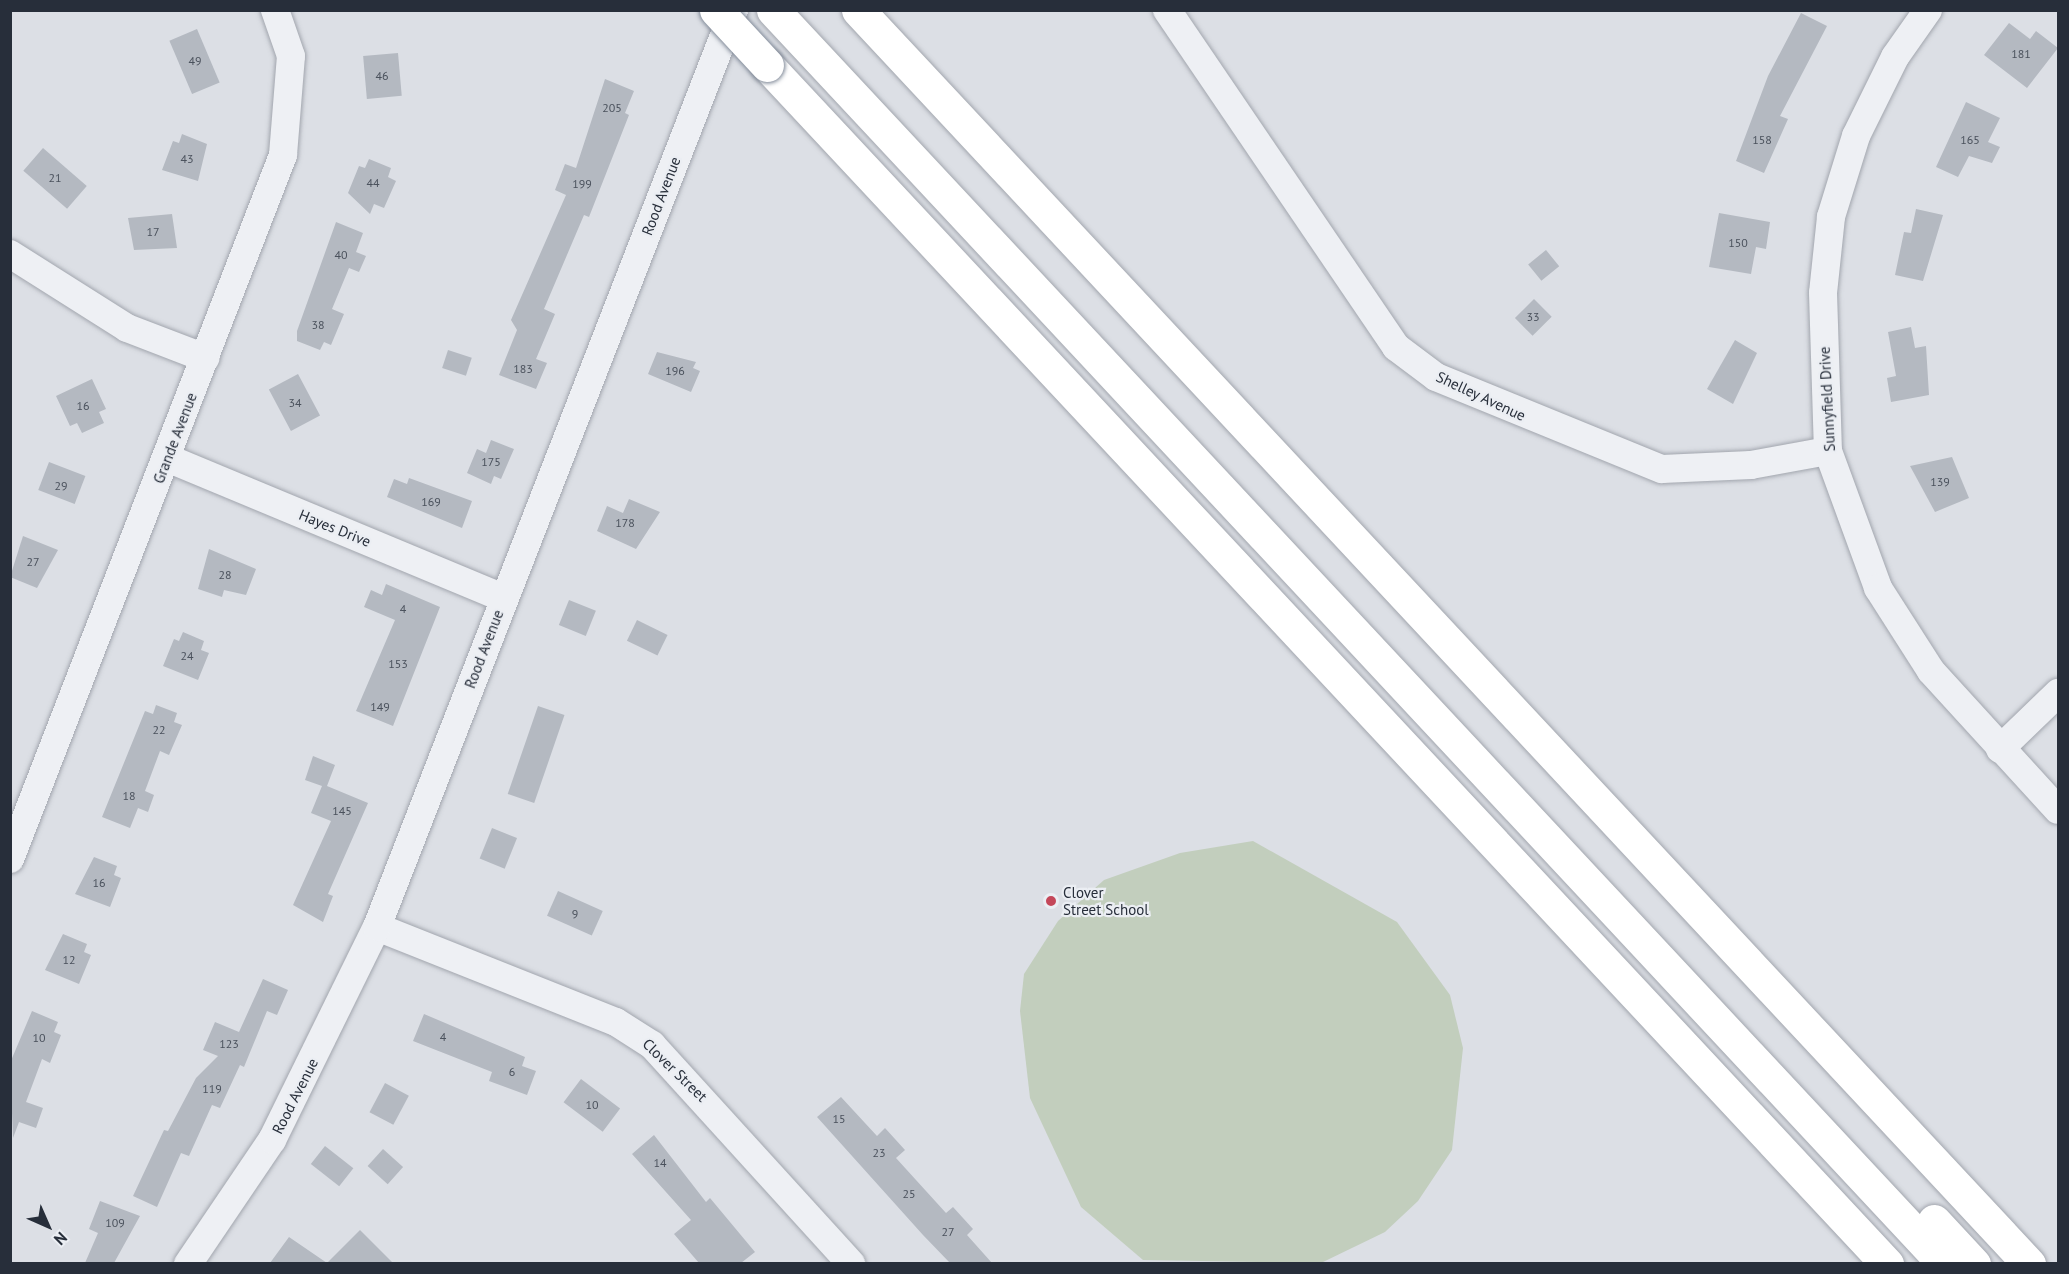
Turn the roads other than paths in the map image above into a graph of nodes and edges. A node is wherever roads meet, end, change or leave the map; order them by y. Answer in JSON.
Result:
{"nodes":[{"id":1,"x":275,"y":10,"type":"edge"},
{"id":2,"x":716,"y":10,"type":"edge"},
{"id":3,"x":734,"y":10,"type":"edge"},
{"id":4,"x":858,"y":10,"type":"edge"},
{"id":5,"x":1167,"y":10,"type":"edge"},
{"id":6,"x":1928,"y":10,"type":"edge"},
{"id":7,"x":786,"y":14,"type":"edge"},
{"id":8,"x":10,"y":254,"type":"edge"},
{"id":9,"x":205,"y":358,"type":"junction"},
{"id":10,"x":1828,"y":451,"type":"junction"},
{"id":11,"x":167,"y":458,"type":"junction"},
{"id":12,"x":504,"y":598,"type":"junction"},
{"id":13,"x":2058,"y":693,"type":"edge"},
{"id":14,"x":2000,"y":749,"type":"junction"},
{"id":15,"x":2058,"y":810,"type":"edge"},
{"id":16,"x":10,"y":859,"type":"edge"},
{"id":17,"x":376,"y":927,"type":"junction"},
{"id":18,"x":188,"y":1263,"type":"edge"},
{"id":19,"x":851,"y":1263,"type":"edge"},
{"id":20,"x":1887,"y":1263,"type":"edge"},
{"id":21,"x":1944,"y":1263,"type":"edge"},
{"id":22,"x":1974,"y":1263,"type":"edge"},
{"id":23,"x":2029,"y":1263,"type":"edge"}],
"edges":[{"from":1,"to":9,"type":"street","name":"Grande Avenue"},
{"from":2,"to":20,"type":"highway","bridge":true},
{"from":3,"to":12,"type":"street","name":"Rood Avenue"},
{"from":4,"to":23,"type":"highway"},
{"from":5,"to":10,"type":"street","name":"Shelley Avenue"},
{"from":6,"to":10,"type":"street","name":"Sunnyfield Drive"},
{"from":7,"to":21,"type":"highway"},
{"from":7,"to":22,"type":"highway"},
{"from":8,"to":9,"type":"street"},
{"from":9,"to":11,"type":"street","name":"Grande Avenue"},
{"from":10,"to":14,"type":"street","name":"Sunnyfield Drive"},
{"from":11,"to":12,"type":"street","name":"Hayes Drive"},
{"from":11,"to":16,"type":"street","name":"Grande Avenue"},
{"from":12,"to":17,"type":"street","name":"Rood Avenue"},
{"from":13,"to":14,"type":"street"},
{"from":14,"to":15,"type":"street","name":"Sunnyfield Drive"},
{"from":17,"to":18,"type":"street","name":"Rood Avenue"},
{"from":17,"to":19,"type":"street","name":"Clover Street"}]}
